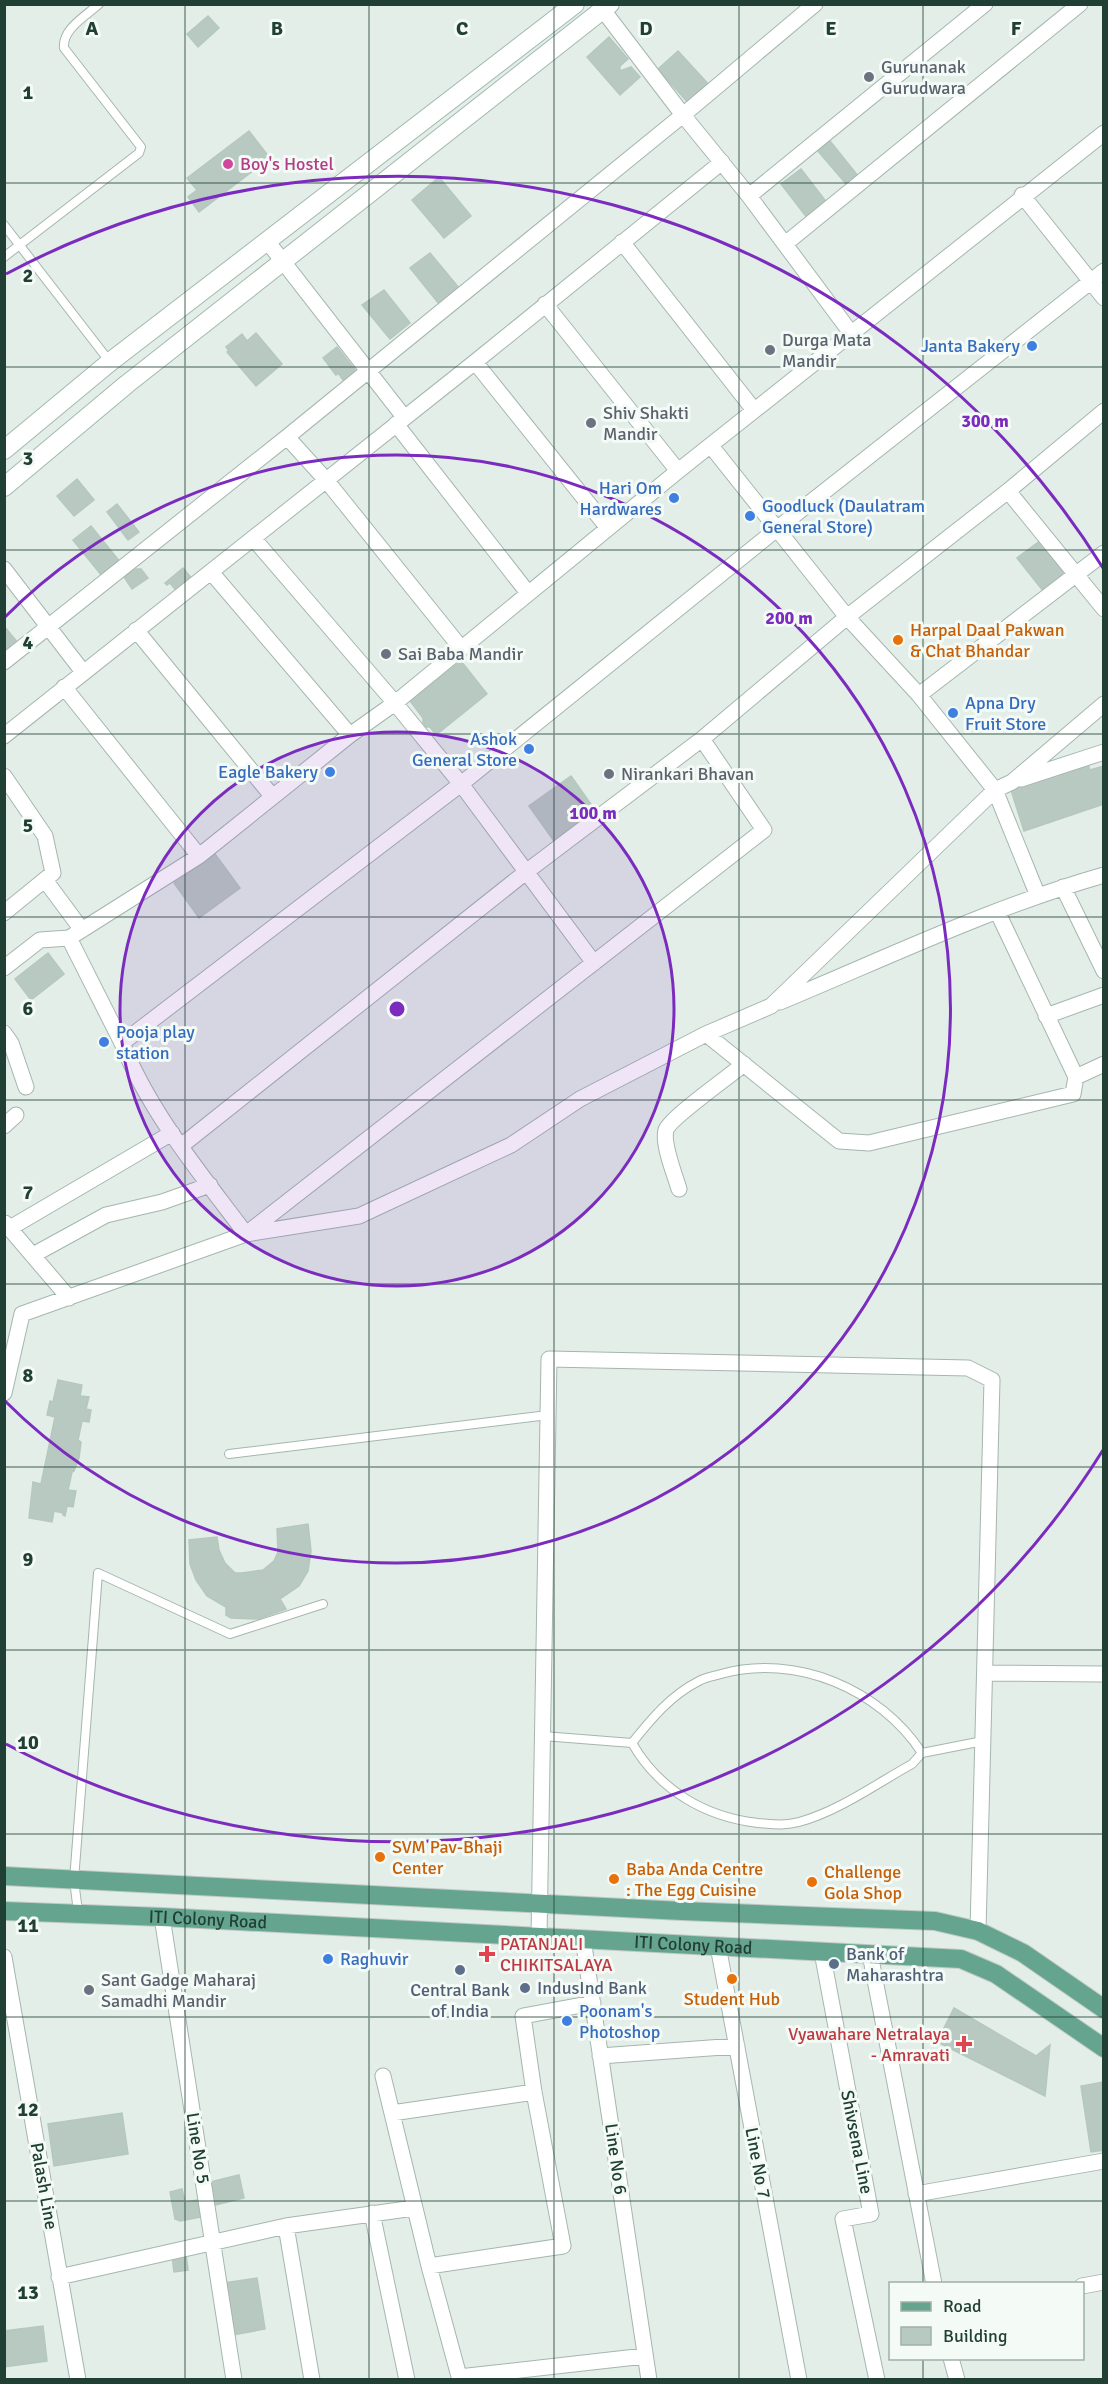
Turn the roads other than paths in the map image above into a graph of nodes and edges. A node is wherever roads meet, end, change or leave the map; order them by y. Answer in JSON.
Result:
{"nodes":[{"id":1,"x":99,"y":4,"type":"edge"},
{"id":2,"x":575,"y":4,"type":"edge"},
{"id":3,"x":815,"y":4,"type":"edge"},
{"id":4,"x":985,"y":4,"type":"edge"},
{"id":5,"x":1080,"y":4,"type":"edge"},
{"id":6,"x":605,"y":6,"type":"edge"},
{"id":7,"x":683,"y":116,"type":"junction"},
{"id":8,"x":1104,"y":133,"type":"edge"},
{"id":9,"x":722,"y":162,"type":"junction"},
{"id":10,"x":1022,"y":195,"type":"junction"},
{"id":11,"x":749,"y":196,"type":"junction"},
{"id":12,"x":4,"y":225,"type":"edge"},
{"id":13,"x":267,"y":241,"type":"junction"},
{"id":14,"x":622,"y":242,"type":"junction"},
{"id":15,"x":785,"y":244,"type":"junction"},
{"id":16,"x":20,"y":245,"type":"junction"},
{"id":17,"x":4,"y":256,"type":"edge"},
{"id":18,"x":284,"y":262,"type":"junction"},
{"id":19,"x":1104,"y":271,"type":"edge"},
{"id":20,"x":1090,"y":281,"type":"junction"},
{"id":21,"x":1104,"y":298,"type":"edge"},
{"id":22,"x":545,"y":304,"type":"junction"},
{"id":23,"x":851,"y":333,"type":"junction"},
{"id":24,"x":110,"y":362,"type":"junction"},
{"id":25,"x":475,"y":362,"type":"junction"},
{"id":26,"x":367,"y":372,"type":"junction"},
{"id":27,"x":754,"y":410,"type":"junction"},
{"id":28,"x":1104,"y":411,"type":"edge"},
{"id":29,"x":400,"y":421,"type":"junction"},
{"id":30,"x":287,"y":437,"type":"junction"},
{"id":31,"x":711,"y":446,"type":"junction"},
{"id":32,"x":4,"y":450,"type":"edge"},
{"id":33,"x":678,"y":471,"type":"junction"},
{"id":34,"x":326,"y":480,"type":"junction"},
{"id":35,"x":4,"y":487,"type":"edge"},
{"id":36,"x":1008,"y":491,"type":"junction"},
{"id":37,"x":608,"y":528,"type":"junction"},
{"id":38,"x":778,"y":528,"type":"junction"},
{"id":39,"x":253,"y":538,"type":"junction"},
{"id":40,"x":1104,"y":553,"type":"edge"},
{"id":41,"x":4,"y":569,"type":"edge"},
{"id":42,"x":211,"y":572,"type":"junction"},
{"id":43,"x":1076,"y":575,"type":"junction"},
{"id":44,"x":528,"y":593,"type":"junction"},
{"id":45,"x":1104,"y":609,"type":"edge"},
{"id":46,"x":848,"y":617,"type":"junction"},
{"id":47,"x":48,"y":627,"type":"junction"},
{"id":48,"x":135,"y":630,"type":"junction"},
{"id":49,"x":461,"y":648,"type":"junction"},
{"id":50,"x":4,"y":662,"type":"edge"},
{"id":51,"x":83,"y":672,"type":"junction"},
{"id":52,"x":64,"y":687,"type":"junction"},
{"id":53,"x":919,"y":696,"type":"junction"},
{"id":54,"x":395,"y":703,"type":"junction"},
{"id":55,"x":1104,"y":704,"type":"edge"},
{"id":56,"x":350,"y":735,"type":"junction"},
{"id":57,"x":4,"y":736,"type":"edge"},
{"id":58,"x":702,"y":739,"type":"junction"},
{"id":59,"x":1104,"y":752,"type":"edge"},
{"id":60,"x":4,"y":776,"type":"edge"},
{"id":61,"x":1012,"y":782,"type":"junction"},
{"id":62,"x":461,"y":784,"type":"junction"},
{"id":63,"x":995,"y":790,"type":"junction"},
{"id":64,"x":272,"y":796,"type":"junction"},
{"id":65,"x":199,"y":856,"type":"junction"},
{"id":66,"x":526,"y":872,"type":"junction"},
{"id":67,"x":1104,"y":875,"type":"edge"},
{"id":68,"x":45,"y":880,"type":"junction"},
{"id":69,"x":1063,"y":886,"type":"junction"},
{"id":70,"x":1038,"y":896,"type":"junction"},
{"id":71,"x":997,"y":911,"type":"junction"},
{"id":72,"x":4,"y":914,"type":"edge"},
{"id":73,"x":76,"y":934,"type":"junction"},
{"id":74,"x":594,"y":963,"type":"junction"},
{"id":75,"x":1102,"y":965,"type":"edge"},
{"id":76,"x":4,"y":968,"type":"edge"},
{"id":77,"x":1104,"y":995,"type":"edge"},
{"id":78,"x":771,"y":1006,"type":"junction"},
{"id":79,"x":1046,"y":1016,"type":"junction"},
{"id":80,"x":4,"y":1033,"type":"edge"},
{"id":81,"x":706,"y":1034,"type":"junction"},
{"id":82,"x":122,"y":1043,"type":"junction"},
{"id":83,"x":744,"y":1064,"type":"junction"},
{"id":84,"x":1104,"y":1064,"type":"edge"},
{"id":85,"x":1076,"y":1077,"type":"junction"},
{"id":86,"x":26,"y":1087,"type":"dead end"},
{"id":87,"x":16,"y":1114,"type":"dead end"},
{"id":88,"x":4,"y":1126,"type":"edge"},
{"id":89,"x":172,"y":1133,"type":"junction"},
{"id":90,"x":182,"y":1146,"type":"junction"},
{"id":91,"x":210,"y":1185,"type":"junction"},
{"id":92,"x":679,"y":1189,"type":"dead end"},
{"id":93,"x":7,"y":1225,"type":"edge"},
{"id":94,"x":246,"y":1234,"type":"junction"},
{"id":95,"x":33,"y":1255,"type":"junction"},
{"id":96,"x":69,"y":1298,"type":"junction"},
{"id":97,"x":4,"y":1393,"type":"edge"},
{"id":98,"x":548,"y":1415,"type":"junction"},
{"id":99,"x":229,"y":1454,"type":"dead end"},
{"id":100,"x":323,"y":1604,"type":"dead end"},
{"id":101,"x":985,"y":1672,"type":"junction"},
{"id":102,"x":1104,"y":1674,"type":"edge"},
{"id":103,"x":543,"y":1736,"type":"junction"},
{"id":104,"x":983,"y":1741,"type":"junction"},
{"id":105,"x":632,"y":1743,"type":"junction"},
{"id":106,"x":922,"y":1753,"type":"junction"},
{"id":107,"x":4,"y":1876,"type":"edge"},
{"id":108,"x":74,"y":1880,"type":"junction"},
{"id":109,"x":540,"y":1904,"type":"junction"},
{"id":110,"x":4,"y":1911,"type":"edge"},
{"id":111,"x":78,"y":1914,"type":"junction"},
{"id":112,"x":162,"y":1917,"type":"junction"},
{"id":113,"x":978,"y":1931,"type":"junction"},
{"id":114,"x":539,"y":1937,"type":"junction"},
{"id":115,"x":583,"y":1939,"type":"junction"},
{"id":116,"x":718,"y":1946,"type":"junction"},
{"id":117,"x":822,"y":1952,"type":"junction"},
{"id":118,"x":870,"y":1954,"type":"junction"},
{"id":119,"x":4,"y":1957,"type":"edge"},
{"id":120,"x":592,"y":2003,"type":"junction"},
{"id":121,"x":1104,"y":2009,"type":"edge"},
{"id":122,"x":737,"y":2046,"type":"junction"},
{"id":123,"x":1104,"y":2048,"type":"edge"},
{"id":124,"x":600,"y":2056,"type":"junction"},
{"id":125,"x":383,"y":2076,"type":"dead end"},
{"id":126,"x":534,"y":2092,"type":"junction"},
{"id":127,"x":392,"y":2114,"type":"junction"},
{"id":128,"x":1104,"y":2161,"type":"edge"},
{"id":129,"x":916,"y":2194,"type":"junction"},
{"id":130,"x":414,"y":2208,"type":"junction"},
{"id":131,"x":372,"y":2214,"type":"junction"},
{"id":132,"x":286,"y":2226,"type":"junction"},
{"id":133,"x":213,"y":2242,"type":"junction"},
{"id":134,"x":429,"y":2266,"type":"junction"},
{"id":135,"x":59,"y":2277,"type":"junction"},
{"id":136,"x":934,"y":2282,"type":"edge"},
{"id":137,"x":1104,"y":2282,"type":"edge"},
{"id":138,"x":1084,"y":2286,"type":"edge"},
{"id":139,"x":645,"y":2356,"type":"junction"},
{"id":140,"x":952,"y":2360,"type":"edge"},
{"id":141,"x":459,"y":2378,"type":"edge"},
{"id":142,"x":78,"y":2379,"type":"edge"},
{"id":143,"x":234,"y":2379,"type":"edge"},
{"id":144,"x":312,"y":2379,"type":"edge"},
{"id":145,"x":408,"y":2379,"type":"edge"},
{"id":146,"x":649,"y":2379,"type":"edge"},
{"id":147,"x":799,"y":2379,"type":"edge"},
{"id":148,"x":878,"y":2379,"type":"edge"},
{"id":149,"x":957,"y":2379,"type":"edge"}],
"edges":[{"from":1,"to":16,"type":"lane"},
{"from":2,"to":13,"type":"street"},
{"from":3,"to":7,"type":"street"},
{"from":4,"to":11,"type":"street"},
{"from":5,"to":15,"type":"street"},
{"from":6,"to":7,"type":"street"},
{"from":6,"to":18,"type":"street"},
{"from":7,"to":9,"type":"street"},
{"from":7,"to":26,"type":"street"},
{"from":8,"to":10,"type":"street"},
{"from":9,"to":11,"type":"street"},
{"from":9,"to":14,"type":"street"},
{"from":10,"to":20,"type":"street"},
{"from":10,"to":23,"type":"street"},
{"from":11,"to":15,"type":"street"},
{"from":12,"to":16,"type":"lane"},
{"from":13,"to":18,"type":"street"},
{"from":13,"to":24,"type":"street"},
{"from":14,"to":22,"type":"street"},
{"from":14,"to":27,"type":"street"},
{"from":15,"to":23,"type":"street"},
{"from":16,"to":17,"type":"lane"},
{"from":16,"to":24,"type":"lane"},
{"from":18,"to":26,"type":"street"},
{"from":18,"to":35,"type":"street"},
{"from":19,"to":20,"type":"street"},
{"from":20,"to":21,"type":"street"},
{"from":20,"to":38,"type":"street"},
{"from":22,"to":25,"type":"street"},
{"from":22,"to":33,"type":"street"},
{"from":23,"to":27,"type":"street"},
{"from":24,"to":32,"type":"street"},
{"from":25,"to":29,"type":"street"},
{"from":25,"to":37,"type":"street"},
{"from":26,"to":29,"type":"street"},
{"from":26,"to":30,"type":"street"},
{"from":27,"to":31,"type":"street"},
{"from":28,"to":36,"type":"street"},
{"from":29,"to":34,"type":"street"},
{"from":29,"to":44,"type":"street"},
{"from":30,"to":34,"type":"street"},
{"from":30,"to":47,"type":"street"},
{"from":31,"to":33,"type":"street"},
{"from":31,"to":38,"type":"street"},
{"from":33,"to":37,"type":"street"},
{"from":34,"to":39,"type":"street"},
{"from":34,"to":49,"type":"street"},
{"from":36,"to":43,"type":"street"},
{"from":36,"to":46,"type":"street"},
{"from":37,"to":44,"type":"street"},
{"from":38,"to":46,"type":"street"},
{"from":38,"to":62,"type":"street"},
{"from":39,"to":42,"type":"street"},
{"from":39,"to":54,"type":"street"},
{"from":40,"to":43,"type":"street"},
{"from":41,"to":47,"type":"street"},
{"from":42,"to":48,"type":"street"},
{"from":42,"to":56,"type":"street"},
{"from":43,"to":45,"type":"street"},
{"from":43,"to":53,"type":"street"},
{"from":44,"to":49,"type":"street"},
{"from":46,"to":53,"type":"street"},
{"from":46,"to":58,"type":"street"},
{"from":47,"to":50,"type":"street"},
{"from":47,"to":51,"type":"street"},
{"from":48,"to":51,"type":"street"},
{"from":48,"to":64,"type":"street"},
{"from":49,"to":54,"type":"street"},
{"from":51,"to":52,"type":"street"},
{"from":52,"to":57,"type":"street"},
{"from":52,"to":65,"type":"street"},
{"from":53,"to":63,"type":"street"},
{"from":54,"to":56,"type":"street"},
{"from":54,"to":62,"type":"street"},
{"from":55,"to":61,"type":"street"},
{"from":56,"to":64,"type":"street"},
{"from":58,"to":66,"type":"street"},
{"from":58,"to":74,"type":"street"},
{"from":59,"to":61,"type":"street"},
{"from":60,"to":68,"type":"street"},
{"from":61,"to":63,"type":"street"},
{"from":62,"to":66,"type":"street"},
{"from":62,"to":82,"type":"street"},
{"from":63,"to":70,"type":"street"},
{"from":63,"to":78,"type":"street"},
{"from":64,"to":65,"type":"street"},
{"from":65,"to":73,"type":"street"},
{"from":66,"to":74,"type":"street"},
{"from":66,"to":90,"type":"street"},
{"from":67,"to":69,"type":"street"},
{"from":68,"to":72,"type":"street"},
{"from":68,"to":73,"type":"street"},
{"from":69,"to":70,"type":"street"},
{"from":69,"to":75,"type":"street"},
{"from":70,"to":71,"type":"street"},
{"from":71,"to":78,"type":"street"},
{"from":71,"to":79,"type":"street"},
{"from":73,"to":76,"type":"street"},
{"from":73,"to":82,"type":"street"},
{"from":74,"to":94,"type":"street"},
{"from":77,"to":79,"type":"street"},
{"from":78,"to":81,"type":"street"},
{"from":79,"to":85,"type":"street"},
{"from":80,"to":86,"type":"street"},
{"from":81,"to":83,"type":"street"},
{"from":81,"to":94,"type":"street"},
{"from":82,"to":89,"type":"street"},
{"from":83,"to":85,"type":"street"},
{"from":83,"to":92,"type":"street"},
{"from":84,"to":85,"type":"street"},
{"from":87,"to":88,"type":"street"},
{"from":89,"to":90,"type":"street"},
{"from":89,"to":93,"type":"street"},
{"from":90,"to":91,"type":"street"},
{"from":91,"to":94,"type":"street"},
{"from":91,"to":95,"type":"street"},
{"from":93,"to":95,"type":"street"},
{"from":94,"to":96,"type":"street"},
{"from":95,"to":96,"type":"street"},
{"from":96,"to":97,"type":"street"},
{"from":98,"to":99,"type":"lane"},
{"from":98,"to":101,"type":"street"},
{"from":98,"to":103,"type":"street"},
{"from":100,"to":108,"type":"lane"},
{"from":101,"to":102,"type":"street"},
{"from":101,"to":104,"type":"street"},
{"from":103,"to":105,"type":"lane"},
{"from":103,"to":109,"type":"street"},
{"from":104,"to":106,"type":"lane"},
{"from":104,"to":113,"type":"street"},
{"from":105,"to":106,"type":"lane"},
{"from":105,"to":106,"type":"lane"},
{"from":107,"to":108,"type":"main road"},
{"from":108,"to":109,"type":"main road"},
{"from":108,"to":111,"type":"lane"},
{"from":109,"to":113,"type":"main road"},
{"from":109,"to":114,"type":"street"},
{"from":110,"to":111,"type":"main road","name":"ITI Colony Road"},
{"from":111,"to":112,"type":"main road","name":"ITI Colony Road"},
{"from":112,"to":114,"type":"main road","name":"ITI Colony Road"},
{"from":112,"to":133,"type":"street","name":"Line No 5"},
{"from":113,"to":121,"type":"main road"},
{"from":114,"to":115,"type":"main road","name":"ITI Colony Road"},
{"from":115,"to":116,"type":"main road","name":"ITI Colony Road"},
{"from":115,"to":120,"type":"street","name":"Line No 6"},
{"from":116,"to":117,"type":"main road","name":"ITI Colony Road"},
{"from":116,"to":122,"type":"street","name":"Line No 7"},
{"from":117,"to":118,"type":"main road","name":"ITI Colony Road"},
{"from":117,"to":148,"type":"street","name":"Shivsena Line"},
{"from":118,"to":123,"type":"main road","name":"ITI Colony Road"},
{"from":118,"to":129,"type":"street"},
{"from":119,"to":135,"type":"street","name":"Palash Line"},
{"from":120,"to":124,"type":"street","name":"Line No 6"},
{"from":120,"to":126,"type":"street"},
{"from":122,"to":124,"type":"street"},
{"from":122,"to":147,"type":"street","name":"Line No 7"},
{"from":124,"to":139,"type":"street","name":"Line No 6"},
{"from":125,"to":127,"type":"street"},
{"from":126,"to":127,"type":"street"},
{"from":126,"to":134,"type":"street"},
{"from":127,"to":130,"type":"street"},
{"from":128,"to":129,"type":"street"},
{"from":129,"to":136,"type":"street"},
{"from":130,"to":131,"type":"street"},
{"from":130,"to":134,"type":"street"},
{"from":131,"to":132,"type":"street"},
{"from":131,"to":145,"type":"street"},
{"from":132,"to":133,"type":"street"},
{"from":132,"to":144,"type":"street"},
{"from":133,"to":135,"type":"street"},
{"from":133,"to":143,"type":"street","name":"Line No 5"},
{"from":134,"to":141,"type":"street"},
{"from":135,"to":142,"type":"street","name":"Palash Line"},
{"from":137,"to":138,"type":"street"},
{"from":139,"to":141,"type":"street"},
{"from":139,"to":146,"type":"street","name":"Line No 6"},
{"from":140,"to":149,"type":"street"}]}
